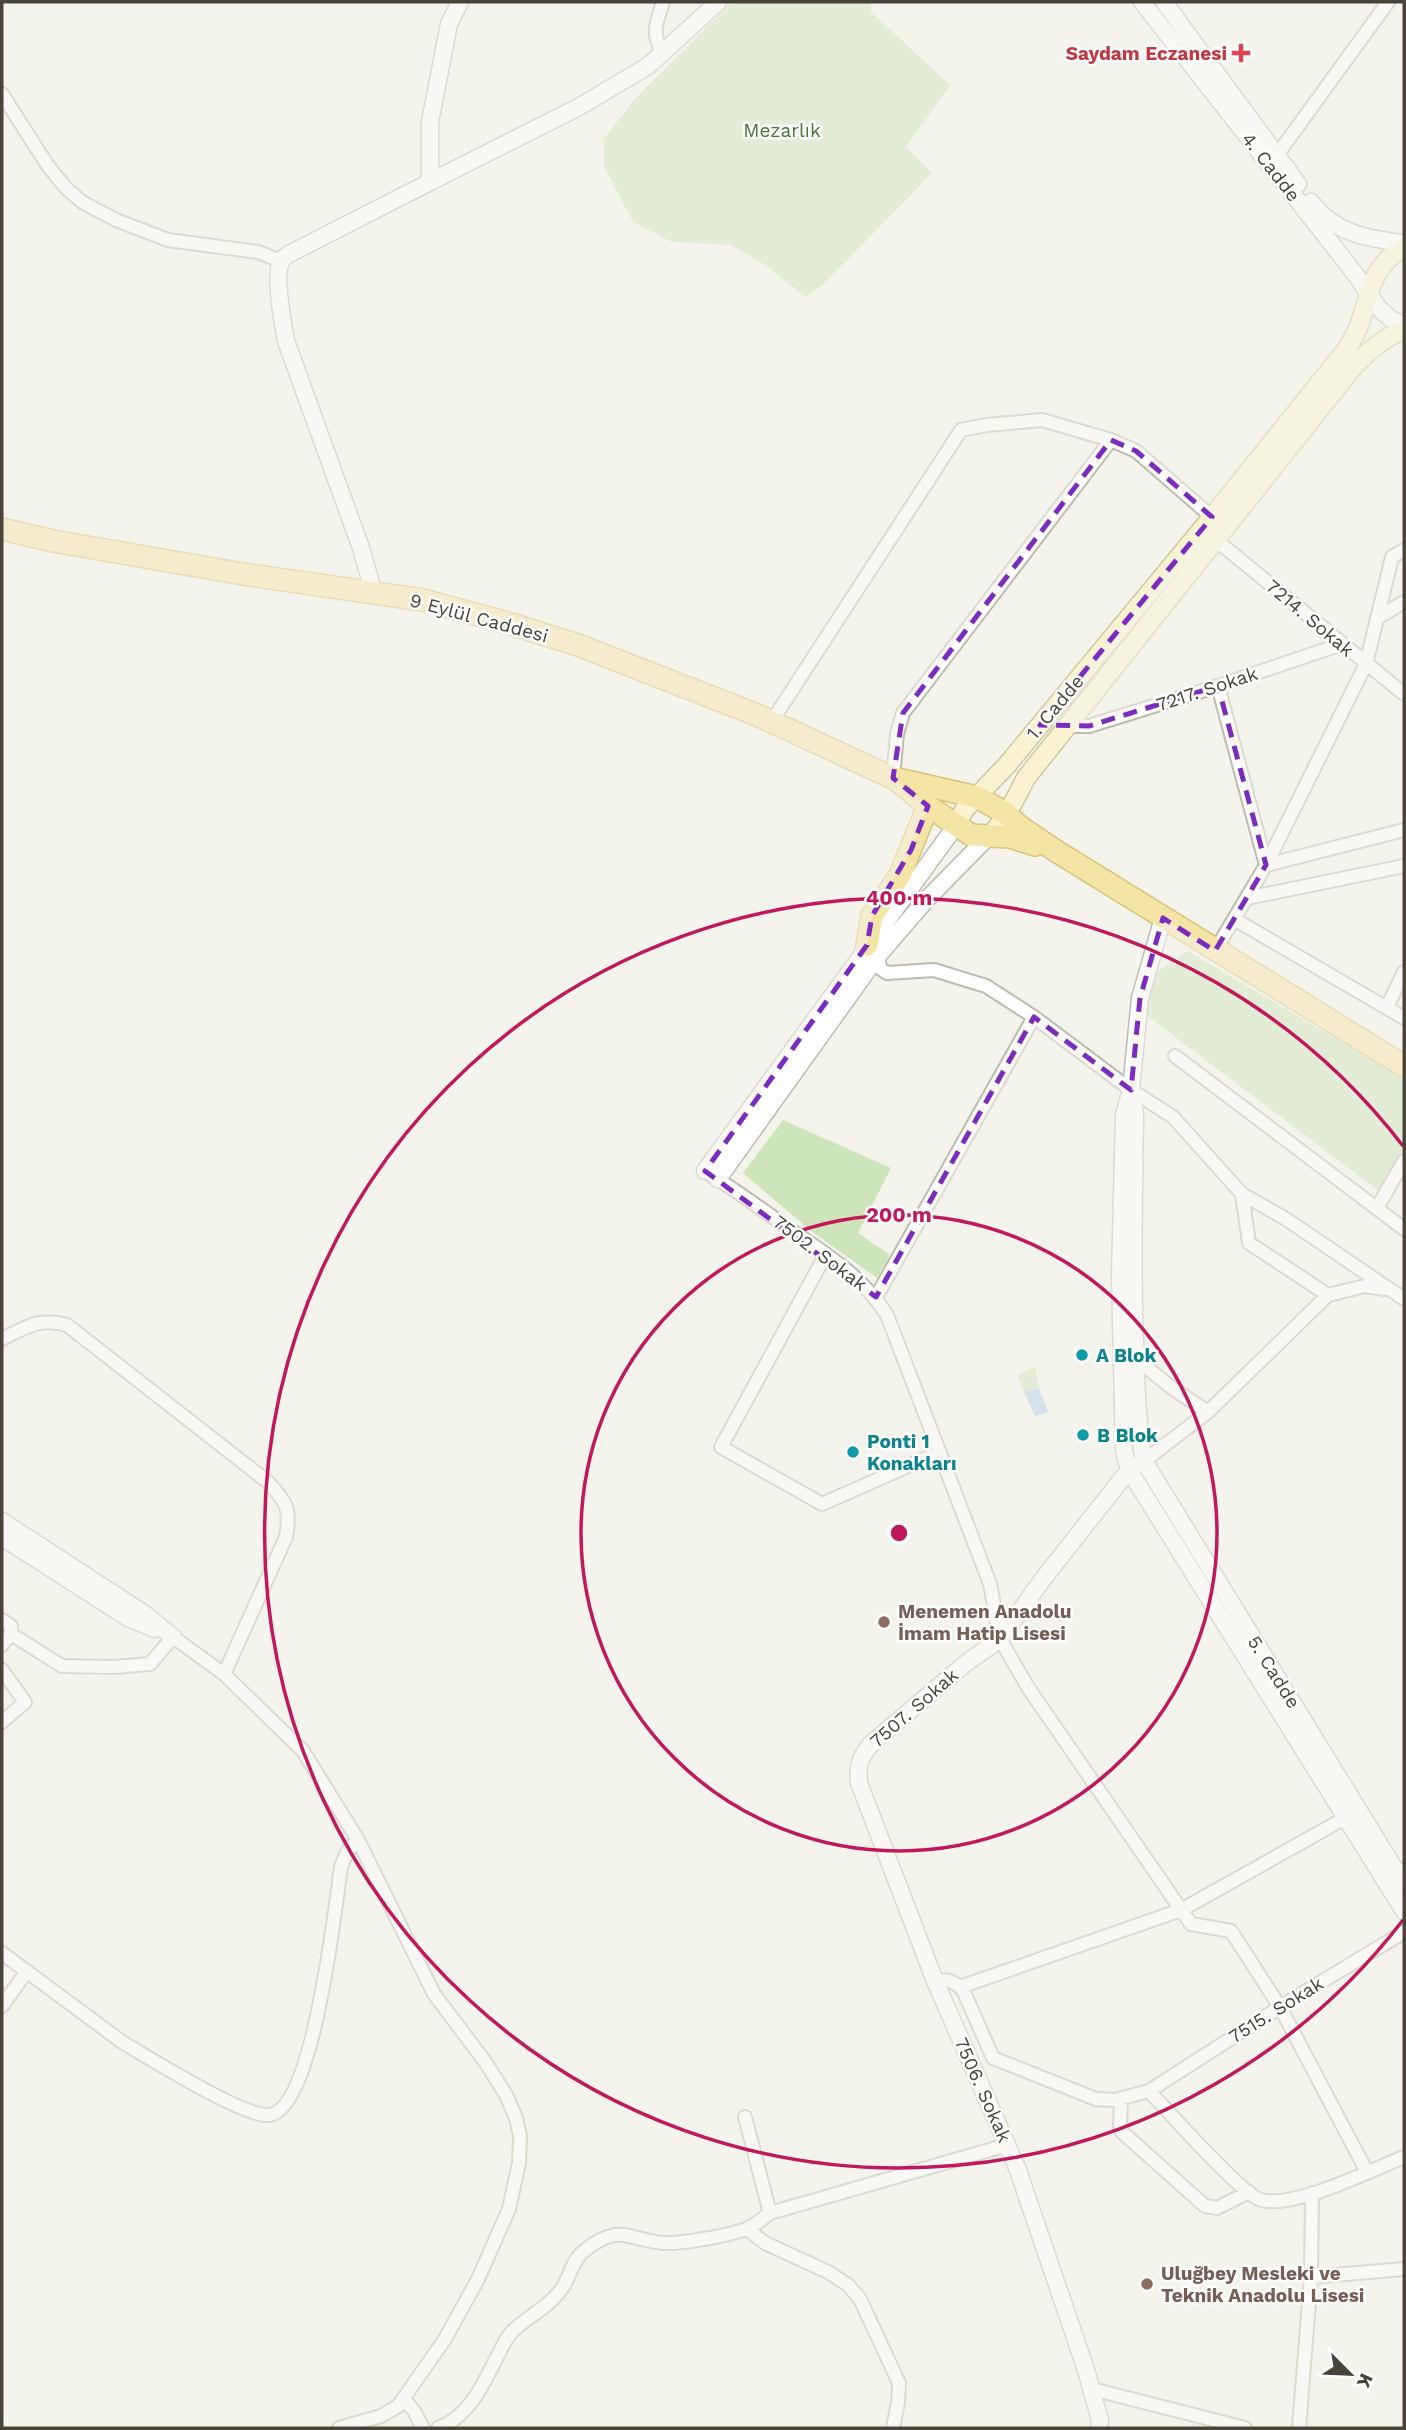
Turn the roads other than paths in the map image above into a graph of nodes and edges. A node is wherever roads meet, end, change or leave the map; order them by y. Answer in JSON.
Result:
{"nodes":[{"id":1,"x":460,"y":2,"type":"edge"},
{"id":2,"x":663,"y":2,"type":"edge"},
{"id":3,"x":718,"y":2,"type":"edge"},
{"id":4,"x":1142,"y":2,"type":"edge"},
{"id":5,"x":1388,"y":2,"type":"edge"},
{"id":6,"x":1166,"y":3,"type":"edge"},
{"id":7,"x":663,"y":54,"type":"junction"},
{"id":8,"x":2,"y":94,"type":"edge"},
{"id":9,"x":1277,"y":155,"type":"junction"},
{"id":10,"x":430,"y":183,"type":"junction"},
{"id":11,"x":1404,"y":245,"type":"edge"},
{"id":12,"x":281,"y":261,"type":"junction"},
{"id":13,"x":1369,"y":292,"type":"junction"},
{"id":14,"x":1404,"y":327,"type":"edge"},
{"id":15,"x":1111,"y":439,"type":"junction"},
{"id":16,"x":1212,"y":517,"type":"junction"},
{"id":17,"x":2,"y":529,"type":"edge"},
{"id":18,"x":1216,"y":540,"type":"junction"},
{"id":19,"x":1404,"y":550,"type":"edge"},
{"id":20,"x":374,"y":594,"type":"junction"},
{"id":21,"x":1404,"y":602,"type":"edge"},
{"id":22,"x":1377,"y":618,"type":"junction"},
{"id":23,"x":1342,"y":644,"type":"junction"},
{"id":24,"x":1366,"y":664,"type":"junction"},
{"id":25,"x":1218,"y":686,"type":"junction"},
{"id":26,"x":1404,"y":694,"type":"edge"},
{"id":27,"x":772,"y":722,"type":"junction"},
{"id":28,"x":1069,"y":726,"type":"junction"},
{"id":29,"x":893,"y":778,"type":"junction"},
{"id":30,"x":977,"y":797,"type":"junction"},
{"id":31,"x":928,"y":806,"type":"junction"},
{"id":32,"x":1007,"y":814,"type":"junction"},
{"id":33,"x":957,"y":824,"type":"junction"},
{"id":34,"x":1404,"y":830,"type":"edge"},
{"id":35,"x":987,"y":838,"type":"junction"},
{"id":36,"x":1056,"y":851,"type":"junction"},
{"id":37,"x":1266,"y":864,"type":"junction"},
{"id":38,"x":1404,"y":866,"type":"edge"},
{"id":39,"x":1247,"y":898,"type":"junction"},
{"id":40,"x":1163,"y":918,"type":"junction"},
{"id":41,"x":1234,"y":919,"type":"junction"},
{"id":42,"x":872,"y":951,"type":"junction"},
{"id":43,"x":1214,"y":951,"type":"junction"},
{"id":44,"x":1404,"y":971,"type":"edge"},
{"id":45,"x":1387,"y":1007,"type":"junction"},
{"id":46,"x":1034,"y":1017,"type":"junction"},
{"id":47,"x":1404,"y":1018,"type":"edge"},
{"id":48,"x":1175,"y":1056,"type":"dead end"},
{"id":49,"x":1404,"y":1066,"type":"edge"},
{"id":50,"x":1131,"y":1090,"type":"junction"},
{"id":51,"x":1404,"y":1161,"type":"edge"},
{"id":52,"x":711,"y":1175,"type":"joint"},
{"id":53,"x":1242,"y":1194,"type":"junction"},
{"id":54,"x":1377,"y":1208,"type":"junction"},
{"id":55,"x":1404,"y":1229,"type":"edge"},
{"id":56,"x":826,"y":1254,"type":"junction"},
{"id":57,"x":1389,"y":1289,"type":"junction"},
{"id":58,"x":1328,"y":1295,"type":"junction"},
{"id":59,"x":876,"y":1297,"type":"junction"},
{"id":60,"x":1404,"y":1299,"type":"edge"},
{"id":61,"x":2,"y":1339,"type":"edge"},
{"id":62,"x":1135,"y":1358,"type":"junction"},
{"id":63,"x":1208,"y":1412,"type":"junction"},
{"id":64,"x":940,"y":1452,"type":"junction"},
{"id":65,"x":1144,"y":1461,"type":"junction"},
{"id":66,"x":1129,"y":1470,"type":"junction"},
{"id":67,"x":2,"y":1521,"type":"edge"},
{"id":68,"x":2,"y":1537,"type":"edge"},
{"id":69,"x":2,"y":1620,"type":"edge"},
{"id":70,"x":11,"y":1634,"type":"junction"},
{"id":71,"x":173,"y":1637,"type":"junction"},
{"id":72,"x":1000,"y":1639,"type":"junction"},
{"id":73,"x":2,"y":1645,"type":"edge"},
{"id":74,"x":2,"y":1670,"type":"edge"},
{"id":75,"x":224,"y":1674,"type":"junction"},
{"id":76,"x":2,"y":1722,"type":"edge"},
{"id":77,"x":861,"y":1756,"type":"joint"},
{"id":78,"x":1347,"y":1818,"type":"junction"},
{"id":79,"x":358,"y":1840,"type":"junction"},
{"id":80,"x":1404,"y":1884,"type":"edge"},
{"id":81,"x":1181,"y":1910,"type":"junction"},
{"id":82,"x":1404,"y":1911,"type":"edge"},
{"id":83,"x":1404,"y":1932,"type":"edge"},
{"id":84,"x":2,"y":1953,"type":"edge"},
{"id":85,"x":27,"y":1971,"type":"junction"},
{"id":86,"x":935,"y":1981,"type":"junction"},
{"id":87,"x":960,"y":1987,"type":"junction"},
{"id":88,"x":2,"y":2007,"type":"edge"},
{"id":89,"x":1280,"y":2007,"type":"junction"},
{"id":90,"x":1149,"y":2091,"type":"junction"},
{"id":91,"x":1121,"y":2099,"type":"junction"},
{"id":92,"x":745,"y":2117,"type":"dead end"},
{"id":93,"x":1007,"y":2145,"type":"junction"},
{"id":94,"x":1404,"y":2157,"type":"edge"},
{"id":95,"x":1367,"y":2172,"type":"junction"},
{"id":96,"x":1249,"y":2192,"type":"junction"},
{"id":97,"x":1312,"y":2193,"type":"junction"},
{"id":98,"x":770,"y":2213,"type":"junction"},
{"id":99,"x":747,"y":2229,"type":"junction"},
{"id":100,"x":1404,"y":2269,"type":"edge"},
{"id":101,"x":1311,"y":2277,"type":"junction"},
{"id":102,"x":1092,"y":2389,"type":"junction"},
{"id":103,"x":404,"y":2399,"type":"junction"},
{"id":104,"x":421,"y":2424,"type":"edge"},
{"id":105,"x":339,"y":2428,"type":"edge"},
{"id":106,"x":438,"y":2428,"type":"edge"},
{"id":107,"x":893,"y":2428,"type":"edge"},
{"id":108,"x":1099,"y":2428,"type":"edge"},
{"id":109,"x":1245,"y":2428,"type":"edge"},
{"id":110,"x":1299,"y":2428,"type":"edge"}],
"edges":[{"from":1,"to":10,"type":"street"},
{"from":2,"to":7,"type":"street"},
{"from":3,"to":7,"type":"street"},
{"from":4,"to":13,"type":"street","name":"4. Cadde"},
{"from":5,"to":9,"type":"street"},
{"from":6,"to":9,"type":"street","name":"4. Cadde"},
{"from":7,"to":10,"type":"street"},
{"from":8,"to":12,"type":"street"},
{"from":9,"to":11,"type":"street","name":"4. Cadde"},
{"from":10,"to":12,"type":"street"},
{"from":11,"to":13,"type":"main road","name":"1. Cadde"},
{"from":12,"to":20,"type":"street"},
{"from":13,"to":14,"type":"street","name":"4. Cadde"},
{"from":13,"to":16,"type":"main road","name":"1. Cadde"},
{"from":14,"to":18,"type":"main road","name":"1. Cadde"},
{"from":15,"to":16,"type":"street"},
{"from":15,"to":27,"type":"street"},
{"from":15,"to":29,"type":"street"},
{"from":16,"to":30,"type":"main road","name":"1. Cadde"},
{"from":17,"to":20,"type":"main road","name":"9 Eylül Caddesi"},
{"from":18,"to":23,"type":"street","name":"7214. Sokak"},
{"from":18,"to":28,"type":"main road","name":"1. Cadde"},
{"from":19,"to":22,"type":"street"},
{"from":20,"to":27,"type":"main road","name":"9 Eylül Caddesi"},
{"from":21,"to":22,"type":"street"},
{"from":22,"to":24,"type":"street"},
{"from":23,"to":24,"type":"street","name":"7214. Sokak"},
{"from":23,"to":25,"type":"street","name":"7217. Sokak"},
{"from":24,"to":26,"type":"street","name":"7214. Sokak"},
{"from":24,"to":37,"type":"street"},
{"from":25,"to":28,"type":"street","name":"7217. Sokak"},
{"from":25,"to":37,"type":"street"},
{"from":27,"to":29,"type":"main road","name":"9 Eylül Caddesi"},
{"from":28,"to":32,"type":"main road","name":"1. Cadde"},
{"from":29,"to":30,"type":"main road","name":"9 Eylül Caddesi"},
{"from":29,"to":31,"type":"main road","name":"9 Eylül Caddesi"},
{"from":30,"to":32,"type":"main road","name":"9 Eylül Caddesi"},
{"from":30,"to":33,"type":"main road","name":"1. Cadde"},
{"from":31,"to":33,"type":"main road","name":"9 Eylül Caddesi"},
{"from":31,"to":42,"type":"main road"},
{"from":32,"to":35,"type":"main road","name":"1. Cadde"},
{"from":32,"to":36,"type":"main road","name":"9 Eylül Caddesi"},
{"from":33,"to":35,"type":"main road","name":"9 Eylül Caddesi"},
{"from":33,"to":42,"type":"street","name":"1. Cadde"},
{"from":34,"to":37,"type":"street"},
{"from":35,"to":36,"type":"main road","name":"9 Eylül Caddesi"},
{"from":35,"to":42,"type":"street","name":"1. Cadde"},
{"from":36,"to":40,"type":"main road","name":"9 Eylül Caddesi"},
{"from":37,"to":39,"type":"street"},
{"from":38,"to":39,"type":"street"},
{"from":39,"to":41,"type":"street"},
{"from":40,"to":43,"type":"main road","name":"9 Eylül Caddesi"},
{"from":40,"to":50,"type":"street"},
{"from":41,"to":43,"type":"street"},
{"from":41,"to":45,"type":"street"},
{"from":42,"to":46,"type":"street"},
{"from":42,"to":52,"type":"street","name":"1. Cadde"},
{"from":43,"to":49,"type":"main road","name":"9 Eylül Caddesi"},
{"from":44,"to":45,"type":"street"},
{"from":45,"to":47,"type":"street"},
{"from":46,"to":50,"type":"street"},
{"from":46,"to":59,"type":"street"},
{"from":48,"to":54,"type":"street"},
{"from":50,"to":53,"type":"street"},
{"from":50,"to":62,"type":"street"},
{"from":50,"to":66,"type":"street"},
{"from":51,"to":54,"type":"street"},
{"from":52,"to":56,"type":"street","name":"7502. Sokak"},
{"from":53,"to":57,"type":"street"},
{"from":53,"to":58,"type":"street"},
{"from":54,"to":55,"type":"street"},
{"from":56,"to":59,"type":"street","name":"7502. Sokak"},
{"from":56,"to":64,"type":"street"},
{"from":57,"to":58,"type":"street"},
{"from":57,"to":60,"type":"street"},
{"from":58,"to":63,"type":"street"},
{"from":59,"to":64,"type":"street","name":"7502. Sokak"},
{"from":61,"to":75,"type":"street"},
{"from":62,"to":63,"type":"street"},
{"from":62,"to":65,"type":"street"},
{"from":63,"to":65,"type":"street"},
{"from":64,"to":72,"type":"street","name":"7502. Sokak"},
{"from":65,"to":66,"type":"street"},
{"from":65,"to":80,"type":"street","name":"5. Cadde"},
{"from":66,"to":72,"type":"street","name":"7507. Sokak"},
{"from":66,"to":78,"type":"street"},
{"from":67,"to":71,"type":"street"},
{"from":68,"to":71,"type":"street"},
{"from":69,"to":70,"type":"street"},
{"from":70,"to":71,"type":"street"},
{"from":70,"to":73,"type":"street"},
{"from":71,"to":75,"type":"street"},
{"from":72,"to":77,"type":"street","name":"7507. Sokak"},
{"from":72,"to":81,"type":"street","name":"7502. Sokak"},
{"from":74,"to":76,"type":"street"},
{"from":75,"to":79,"type":"street"},
{"from":77,"to":86,"type":"street","name":"7506. Sokak"},
{"from":78,"to":81,"type":"street"},
{"from":78,"to":82,"type":"street"},
{"from":79,"to":85,"type":"street"},
{"from":79,"to":103,"type":"street"},
{"from":81,"to":87,"type":"street"},
{"from":81,"to":89,"type":"street"},
{"from":83,"to":89,"type":"street","name":"7515. Sokak"},
{"from":84,"to":85,"type":"street"},
{"from":85,"to":88,"type":"street"},
{"from":86,"to":87,"type":"street"},
{"from":86,"to":93,"type":"street","name":"7506. Sokak"},
{"from":87,"to":91,"type":"street"},
{"from":89,"to":90,"type":"street","name":"7515. Sokak"},
{"from":89,"to":95,"type":"street"},
{"from":90,"to":91,"type":"street","name":"7515. Sokak"},
{"from":90,"to":96,"type":"street"},
{"from":91,"to":96,"type":"street"},
{"from":92,"to":98,"type":"street"},
{"from":93,"to":98,"type":"street"},
{"from":93,"to":102,"type":"street","name":"7506. Sokak"},
{"from":94,"to":95,"type":"street"},
{"from":95,"to":97,"type":"street"},
{"from":96,"to":97,"type":"street"},
{"from":97,"to":101,"type":"street"},
{"from":98,"to":99,"type":"street"},
{"from":99,"to":106,"type":"street"},
{"from":99,"to":107,"type":"street"},
{"from":100,"to":101,"type":"street"},
{"from":101,"to":110,"type":"street"},
{"from":102,"to":108,"type":"street","name":"7506. Sokak"},
{"from":102,"to":109,"type":"street"},
{"from":103,"to":104,"type":"street"},
{"from":103,"to":105,"type":"street"}]}
